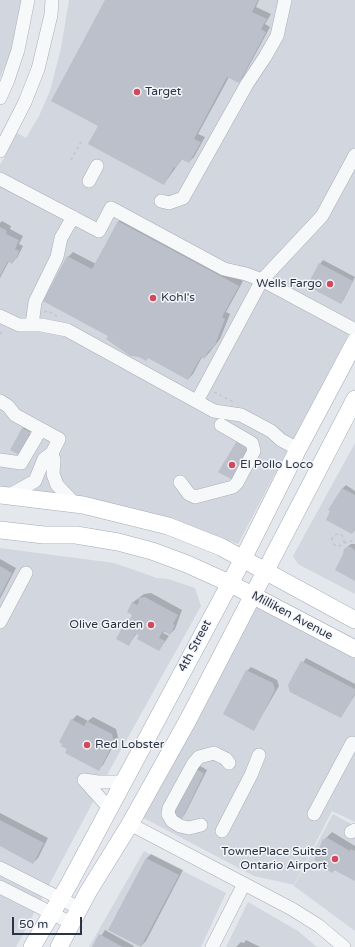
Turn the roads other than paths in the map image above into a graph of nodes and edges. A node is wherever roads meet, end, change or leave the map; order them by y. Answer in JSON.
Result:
{"nodes":[{"id":1,"x":28,"y":0,"type":"edge"},
{"id":2,"x":52,"y":0,"type":"edge"},
{"id":3,"x":285,"y":0,"type":"edge"},
{"id":4,"x":0,"y":98,"type":"edge"},
{"id":5,"x":0,"y":151,"type":"edge"},
{"id":6,"x":355,"y":155,"type":"edge"},
{"id":7,"x":97,"y":166,"type":"dead end"},
{"id":8,"x":351,"y":170,"type":"edge"},
{"id":9,"x":0,"y":179,"type":"edge"},
{"id":10,"x":89,"y":181,"type":"dead end"},
{"id":11,"x":161,"y":201,"type":"dead end"},
{"id":12,"x":73,"y":217,"type":"junction"},
{"id":13,"x":262,"y":280,"type":"junction"},
{"id":14,"x":0,"y":316,"type":"edge"},
{"id":15,"x":32,"y":325,"type":"junction"},
{"id":16,"x":355,"y":330,"type":"edge"},
{"id":17,"x":355,"y":342,"type":"edge"},
{"id":18,"x":355,"y":399,"type":"edge"},
{"id":19,"x":197,"y":401,"type":"junction"},
{"id":20,"x":0,"y":402,"type":"edge"},
{"id":21,"x":221,"y":425,"type":"dead end"},
{"id":22,"x":41,"y":429,"type":"junction"},
{"id":23,"x":298,"y":449,"type":"junction"},
{"id":24,"x":52,"y":453,"type":"junction"},
{"id":25,"x":0,"y":460,"type":"edge"},
{"id":26,"x":180,"y":482,"type":"dead end"},
{"id":27,"x":4,"y":496,"type":"edge"},
{"id":28,"x":76,"y":505,"type":"junction"},
{"id":29,"x":0,"y":530,"type":"edge"},
{"id":30,"x":243,"y":559,"type":"junction"},
{"id":31,"x":266,"y":572,"type":"junction"},
{"id":32,"x":26,"y":573,"type":"dead end"},
{"id":33,"x":229,"y":583,"type":"junction"},
{"id":34,"x":253,"y":595,"type":"junction"},
{"id":35,"x":355,"y":620,"type":"edge"},
{"id":36,"x":0,"y":622,"type":"edge"},
{"id":37,"x":355,"y":649,"type":"edge"},
{"id":38,"x":352,"y":743,"type":"dead end"},
{"id":39,"x":259,"y":755,"type":"dead end"},
{"id":40,"x":229,"y":763,"type":"dead end"},
{"id":41,"x":122,"y":782,"type":"junction"},
{"id":42,"x":109,"y":808,"type":"junction"},
{"id":43,"x":314,"y":814,"type":"dead end"},
{"id":44,"x":130,"y":824,"type":"junction"},
{"id":45,"x":201,"y":825,"type":"dead end"},
{"id":46,"x":222,"y":830,"type":"dead end"},
{"id":47,"x":0,"y":868,"type":"edge"},
{"id":48,"x":244,"y":884,"type":"junction"},
{"id":49,"x":0,"y":887,"type":"edge"},
{"id":50,"x":57,"y":906,"type":"junction"},
{"id":51,"x":75,"y":915,"type":"junction"},
{"id":52,"x":32,"y":947,"type":"edge"},
{"id":53,"x":59,"y":947,"type":"edge"},
{"id":54,"x":212,"y":947,"type":"edge"},
{"id":55,"x":344,"y":947,"type":"edge"}],
"edges":[{"from":1,"to":4,"type":"street"},
{"from":2,"to":5,"type":"street"},
{"from":3,"to":11,"type":"street"},
{"from":6,"to":8,"type":"street"},
{"from":7,"to":10,"type":"street"},
{"from":8,"to":13,"type":"street"},
{"from":9,"to":12,"type":"street"},
{"from":12,"to":13,"type":"street"},
{"from":12,"to":15,"type":"street"},
{"from":13,"to":16,"type":"street"},
{"from":13,"to":19,"type":"street"},
{"from":14,"to":15,"type":"street"},
{"from":15,"to":19,"type":"street"},
{"from":17,"to":23,"type":"main road","name":"4th Street"},
{"from":18,"to":31,"type":"main road"},
{"from":19,"to":23,"type":"street"},
{"from":20,"to":22,"type":"street"},
{"from":21,"to":26,"type":"street"},
{"from":22,"to":24,"type":"street"},
{"from":22,"to":25,"type":"street"},
{"from":23,"to":30,"type":"main road","name":"4th Street"},
{"from":24,"to":27,"type":"street"},
{"from":24,"to":28,"type":"street"},
{"from":27,"to":28,"type":"main road"},
{"from":28,"to":30,"type":"main road"},
{"from":29,"to":33,"type":"main road","name":"Milliken Avenue"},
{"from":30,"to":31,"type":"main road"},
{"from":30,"to":33,"type":"main road","name":"4th Street"},
{"from":31,"to":34,"type":"main road"},
{"from":31,"to":35,"type":"main road"},
{"from":32,"to":36,"type":"street"},
{"from":33,"to":34,"type":"main road","name":"Milliken Avenue"},
{"from":33,"to":41,"type":"main road","name":"4th Street"},
{"from":34,"to":37,"type":"main road","name":"Milliken Avenue"},
{"from":34,"to":44,"type":"main road"},
{"from":38,"to":43,"type":"street"},
{"from":39,"to":46,"type":"street"},
{"from":40,"to":45,"type":"street"},
{"from":41,"to":42,"type":"main road","name":"4th Street"},
{"from":41,"to":42,"type":"street"},
{"from":42,"to":50,"type":"main road","name":"4th Street"},
{"from":44,"to":48,"type":"street"},
{"from":44,"to":51,"type":"main road"},
{"from":47,"to":50,"type":"street"},
{"from":48,"to":54,"type":"street"},
{"from":48,"to":55,"type":"street"},
{"from":49,"to":50,"type":"street"},
{"from":50,"to":51,"type":"street"},
{"from":50,"to":52,"type":"main road","name":"4th Street"},
{"from":51,"to":53,"type":"main road"}]}
